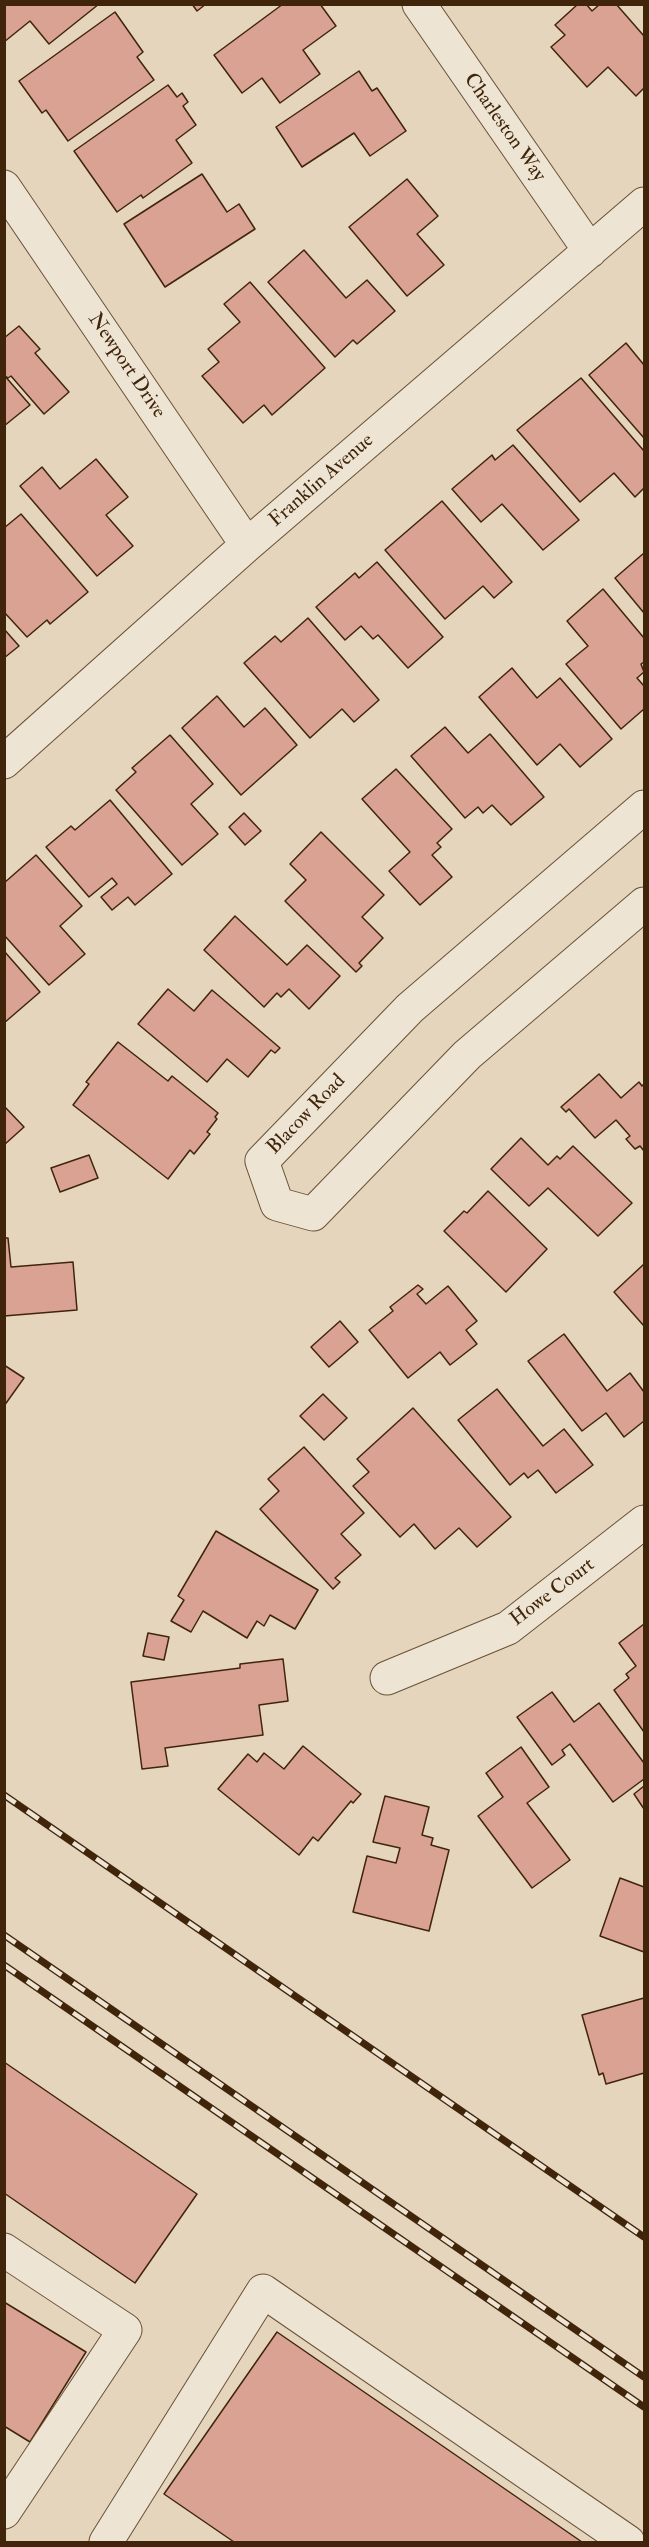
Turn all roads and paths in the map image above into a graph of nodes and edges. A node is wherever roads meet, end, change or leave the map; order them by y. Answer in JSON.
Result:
{"nodes":[{"id":1,"x":419,"y":4,"type":"edge"},
{"id":2,"x":6,"y":193,"type":"edge"},
{"id":3,"x":645,"y":204,"type":"edge"},
{"id":4,"x":590,"y":251,"type":"junction"},
{"id":5,"x":247,"y":545,"type":"junction"},
{"id":6,"x":4,"y":762,"type":"edge"},
{"id":7,"x":645,"y":807,"type":"edge"},
{"id":8,"x":645,"y":904,"type":"edge"},
{"id":9,"x":645,"y":1522,"type":"edge"},
{"id":10,"x":387,"y":1678,"type":"dead end"},
{"id":11,"x":4,"y":2250,"type":"edge"},
{"id":12,"x":8,"y":2500,"type":"edge"},
{"id":13,"x":106,"y":2542,"type":"edge"},
{"id":14,"x":627,"y":2542,"type":"edge"}],
"edges":[{"from":1,"to":4,"type":"street","name":"Charleston Way"},
{"from":2,"to":5,"type":"street","name":"Newport Drive"},
{"from":3,"to":4,"type":"street","name":"Franklin Avenue"},
{"from":4,"to":5,"type":"street","name":"Franklin Avenue"},
{"from":5,"to":6,"type":"street","name":"Franklin Avenue"},
{"from":7,"to":8,"type":"street","name":"Blacow Road"},
{"from":9,"to":10,"type":"street","name":"Howe Court"},
{"from":11,"to":12,"type":"street"},
{"from":13,"to":14,"type":"street"}]}
